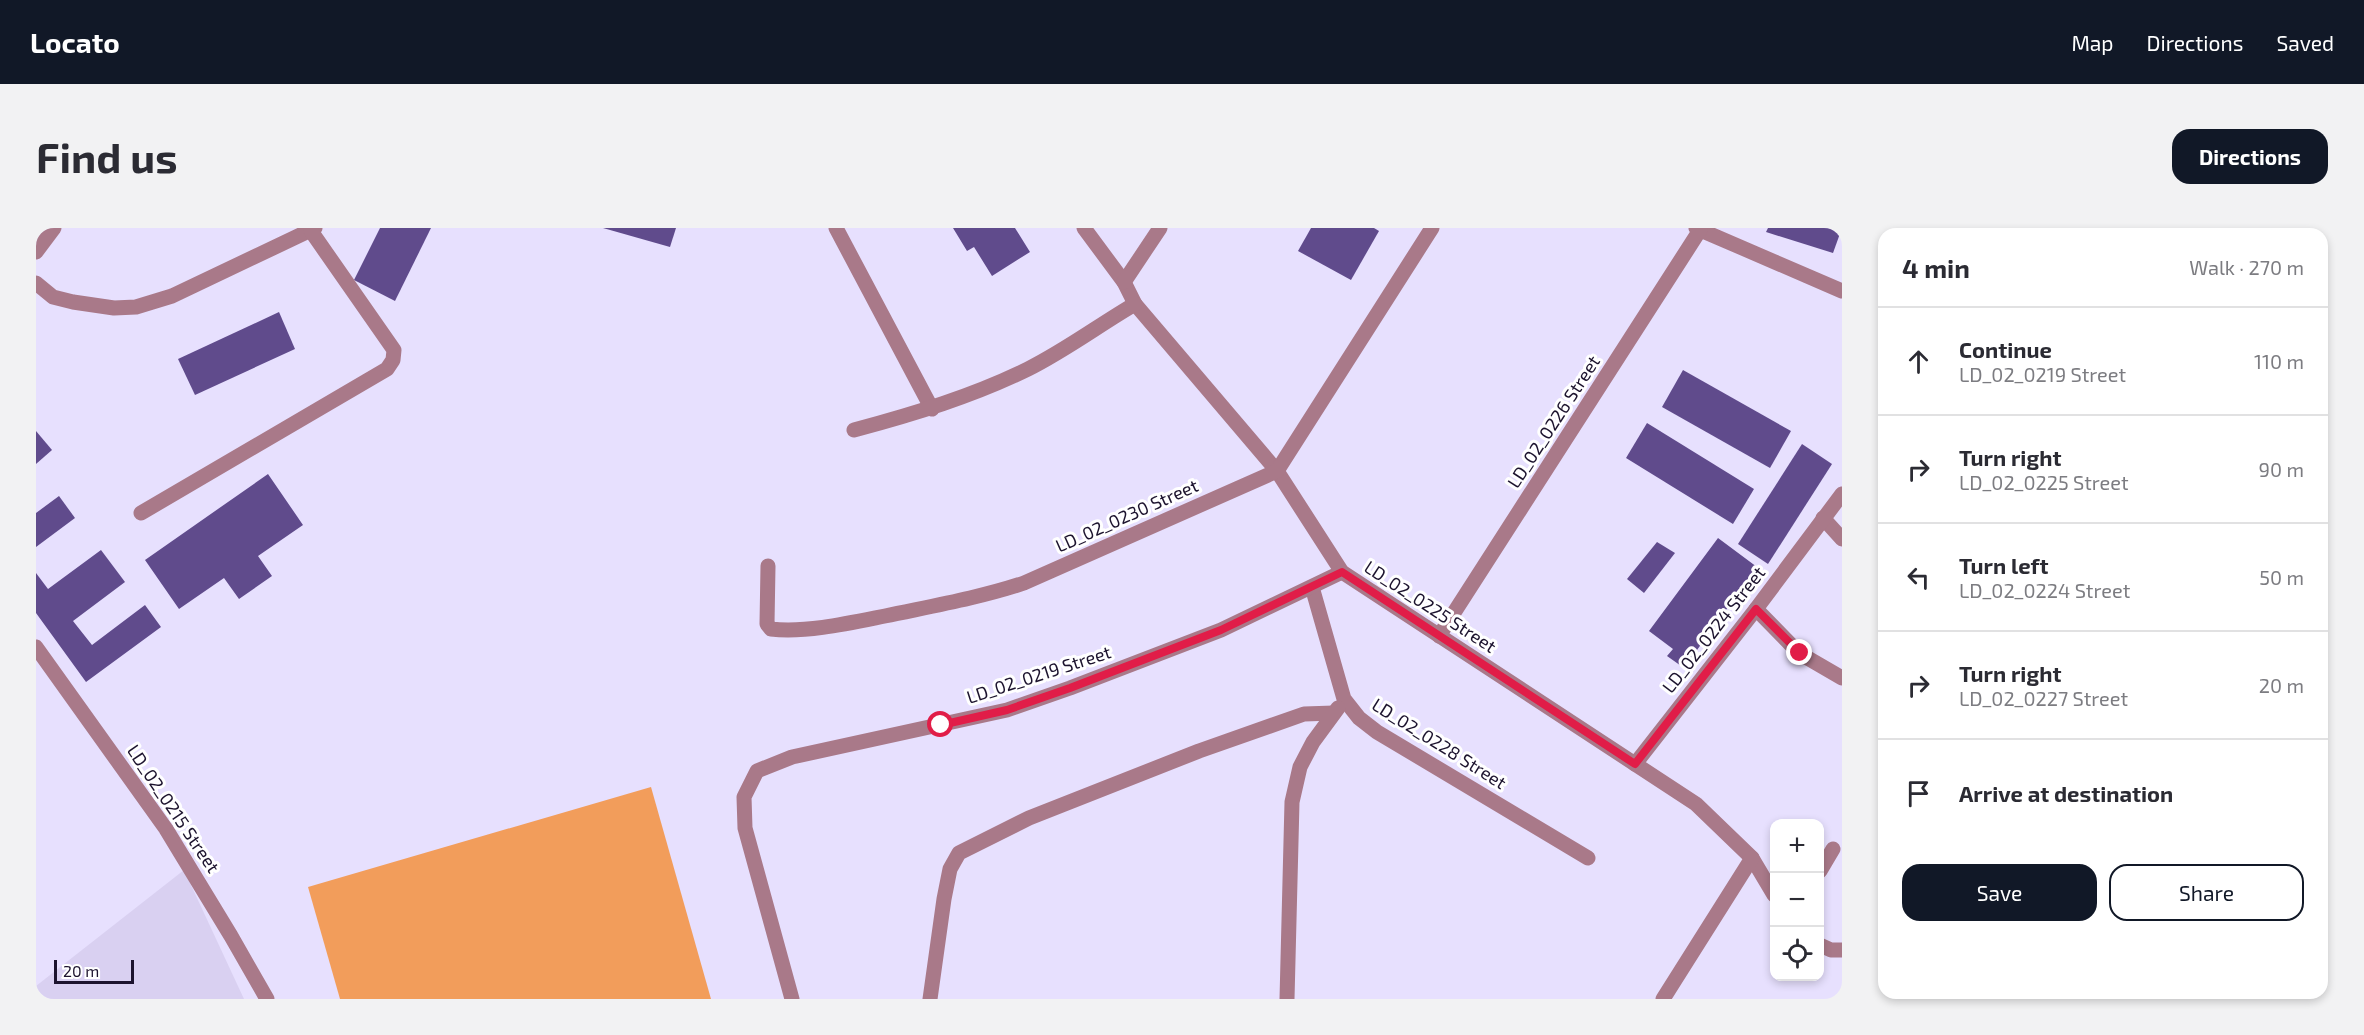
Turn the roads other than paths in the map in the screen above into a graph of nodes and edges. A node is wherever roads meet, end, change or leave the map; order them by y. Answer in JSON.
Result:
{"nodes":[{"id":1,"x":54,"y":228,"type":"edge"},
{"id":2,"x":836,"y":228,"type":"edge"},
{"id":3,"x":1084,"y":228,"type":"edge"},
{"id":4,"x":1160,"y":228,"type":"edge"},
{"id":5,"x":1432,"y":228,"type":"edge"},
{"id":6,"x":313,"y":229,"type":"edge"},
{"id":7,"x":1698,"y":229,"type":"edge"},
{"id":8,"x":36,"y":252,"type":"edge"},
{"id":9,"x":1124,"y":282,"type":"junction"},
{"id":10,"x":36,"y":283,"type":"edge"},
{"id":11,"x":1842,"y":291,"type":"edge"},
{"id":12,"x":1135,"y":304,"type":"junction"},
{"id":13,"x":932,"y":409,"type":"junction"},
{"id":14,"x":854,"y":430,"type":"dead end"},
{"id":15,"x":1277,"y":471,"type":"junction"},
{"id":16,"x":1842,"y":494,"type":"edge"},
{"id":17,"x":141,"y":513,"type":"dead end"},
{"id":18,"x":1823,"y":518,"type":"junction"},
{"id":19,"x":1842,"y":539,"type":"edge"},
{"id":20,"x":768,"y":566,"type":"dead end"},
{"id":21,"x":1342,"y":572,"type":"junction"},
{"id":22,"x":1312,"y":587,"type":"junction"},
{"id":23,"x":1756,"y":609,"type":"junction"},
{"id":24,"x":1439,"y":636,"type":"junction"},
{"id":25,"x":36,"y":647,"type":"edge"},
{"id":26,"x":1842,"y":678,"type":"edge"},
{"id":27,"x":1344,"y":699,"type":"junction"},
{"id":28,"x":1334,"y":713,"type":"junction"},
{"id":29,"x":1635,"y":764,"type":"junction"},
{"id":30,"x":1833,"y":849,"type":"dead end"},
{"id":31,"x":1588,"y":858,"type":"dead end"},
{"id":32,"x":1752,"y":858,"type":"junction"},
{"id":33,"x":1824,"y":864,"type":"edge"},
{"id":34,"x":1770,"y":888,"type":"edge"},
{"id":35,"x":1824,"y":947,"type":"edge"},
{"id":36,"x":1842,"y":950,"type":"edge"},
{"id":37,"x":267,"y":999,"type":"edge"},
{"id":38,"x":792,"y":999,"type":"edge"},
{"id":39,"x":930,"y":999,"type":"edge"},
{"id":40,"x":1287,"y":999,"type":"edge"},
{"id":41,"x":1663,"y":999,"type":"edge"}],
"edges":[{"from":1,"to":8,"type":"street"},
{"from":2,"to":13,"type":"street"},
{"from":3,"to":9,"type":"street","name":"LD_02_0225 Street"},
{"from":4,"to":9,"type":"street"},
{"from":5,"to":15,"type":"street"},
{"from":6,"to":10,"type":"street"},
{"from":6,"to":17,"type":"street"},
{"from":7,"to":11,"type":"street"},
{"from":7,"to":24,"type":"street","name":"LD_02_0226 Street"},
{"from":9,"to":12,"type":"street","name":"LD_02_0225 Street"},
{"from":12,"to":13,"type":"street"},
{"from":12,"to":15,"type":"street","name":"LD_02_0225 Street"},
{"from":13,"to":14,"type":"street"},
{"from":15,"to":20,"type":"street","name":"LD_02_0230 Street"},
{"from":15,"to":21,"type":"street","name":"LD_02_0225 Street"},
{"from":16,"to":18,"type":"street","name":"LD_02_0224 Street"},
{"from":18,"to":19,"type":"street"},
{"from":18,"to":23,"type":"street","name":"LD_02_0224 Street"},
{"from":21,"to":22,"type":"street","name":"LD_02_0219 Street"},
{"from":21,"to":24,"type":"street","name":"LD_02_0225 Street"},
{"from":22,"to":27,"type":"street","name":"LD_02_0228 Street"},
{"from":22,"to":38,"type":"street","name":"LD_02_0219 Street"},
{"from":23,"to":26,"type":"street"},
{"from":23,"to":29,"type":"street","name":"LD_02_0224 Street"},
{"from":24,"to":29,"type":"street","name":"LD_02_0225 Street"},
{"from":25,"to":37,"type":"street","name":"LD_02_0215 Street"},
{"from":27,"to":28,"type":"street"},
{"from":27,"to":31,"type":"street","name":"LD_02_0228 Street"},
{"from":28,"to":39,"type":"street"},
{"from":28,"to":40,"type":"street"},
{"from":29,"to":32,"type":"street","name":"LD_02_0225 Street"},
{"from":30,"to":33,"type":"street"},
{"from":32,"to":34,"type":"street","name":"LD_02_0225 Street"},
{"from":32,"to":41,"type":"street"},
{"from":35,"to":36,"type":"street"}]}
